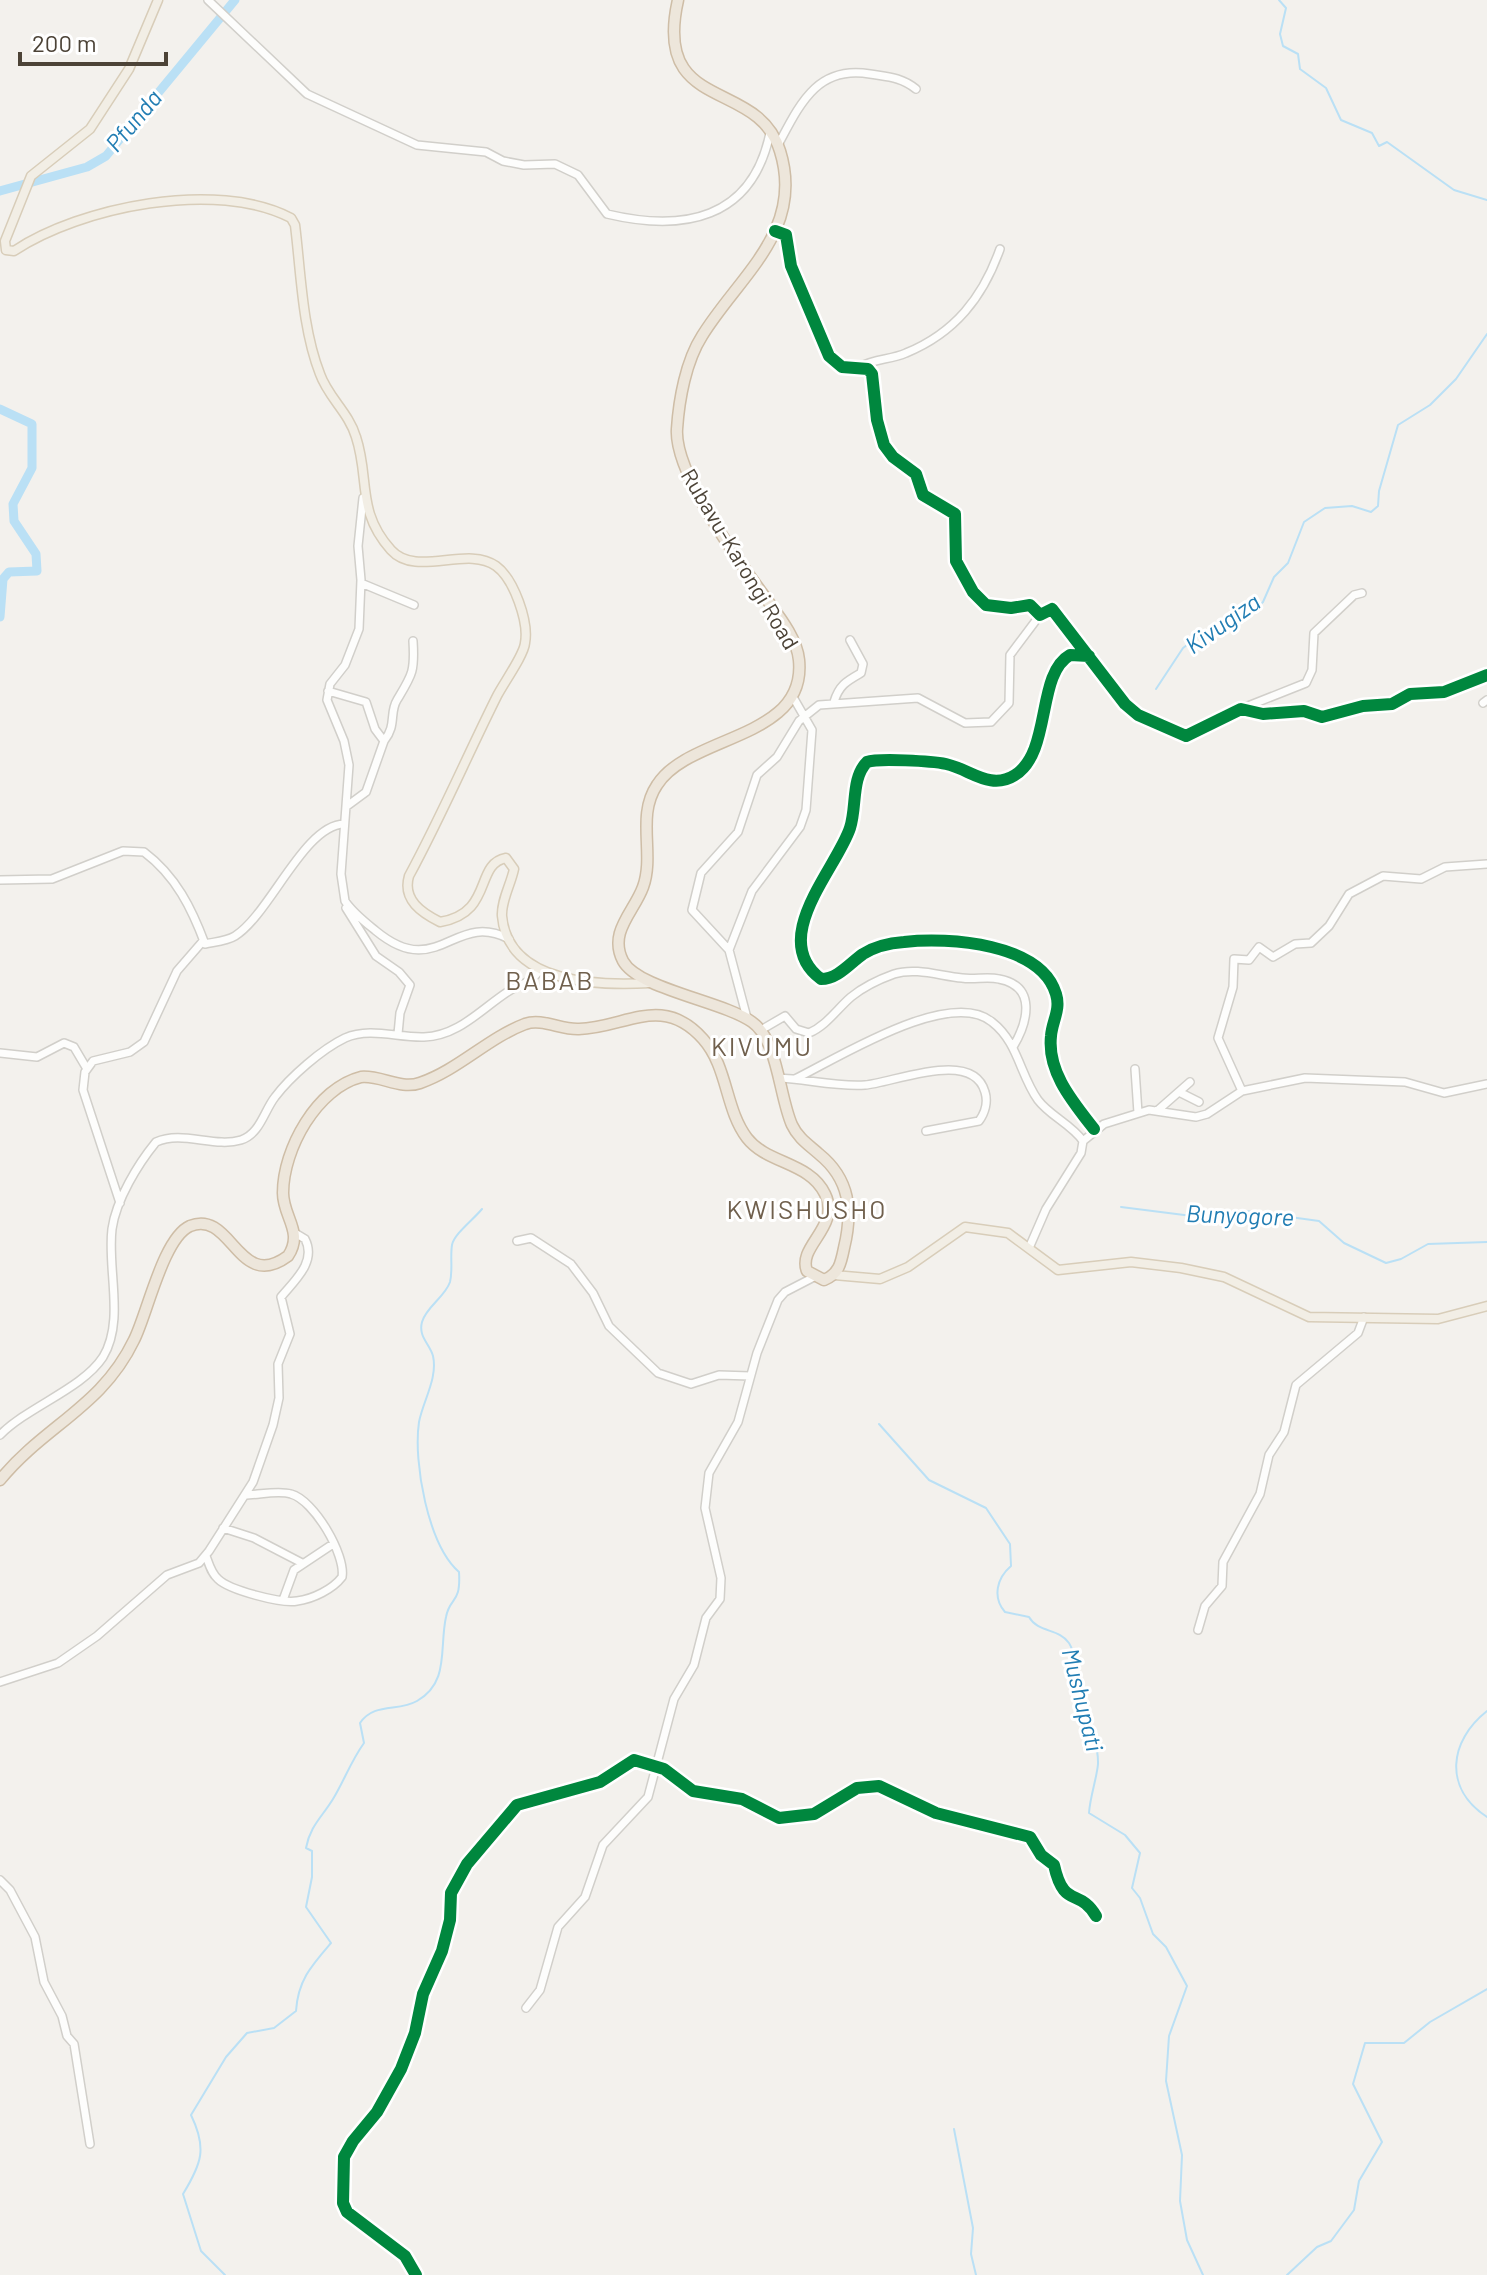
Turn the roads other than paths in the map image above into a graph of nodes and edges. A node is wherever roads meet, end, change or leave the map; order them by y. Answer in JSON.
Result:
{"nodes":[{"id":1,"x":158,"y":0,"type":"edge"},
{"id":2,"x":208,"y":0,"type":"edge"},
{"id":3,"x":678,"y":0,"type":"edge"},
{"id":4,"x":916,"y":89,"type":"dead end"},
{"id":5,"x":770,"y":131,"type":"junction"},
{"id":6,"x":778,"y":145,"type":"junction"},
{"id":7,"x":775,"y":231,"type":"junction"},
{"id":8,"x":1000,"y":249,"type":"dead end"},
{"id":9,"x":3,"y":252,"type":"edge"},
{"id":10,"x":859,"y":367,"type":"junction"},
{"id":11,"x":363,"y":498,"type":"junction"},
{"id":12,"x":361,"y":583,"type":"junction"},
{"id":13,"x":1362,"y":593,"type":"dead end"},
{"id":14,"x":414,"y":605,"type":"dead end"},
{"id":15,"x":1040,"y":615,"type":"junction"},
{"id":16,"x":850,"y":640,"type":"dead end"},
{"id":17,"x":413,"y":641,"type":"dead end"},
{"id":18,"x":1089,"y":656,"type":"junction"},
{"id":19,"x":1487,"y":675,"type":"edge"},
{"id":20,"x":328,"y":691,"type":"junction"},
{"id":21,"x":793,"y":697,"type":"junction"},
{"id":22,"x":834,"y":702,"type":"junction"},
{"id":23,"x":1241,"y":709,"type":"junction"},
{"id":24,"x":806,"y":717,"type":"junction"},
{"id":25,"x":384,"y":741,"type":"junction"},
{"id":26,"x":347,"y":806,"type":"junction"},
{"id":27,"x":344,"y":824,"type":"junction"},
{"id":28,"x":1487,"y":864,"type":"edge"},
{"id":29,"x":0,"y":880,"type":"edge"},
{"id":30,"x":345,"y":901,"type":"junction"},
{"id":31,"x":203,"y":941,"type":"junction"},
{"id":32,"x":512,"y":941,"type":"junction"},
{"id":33,"x":729,"y":950,"type":"junction"},
{"id":34,"x":539,"y":971,"type":"junction"},
{"id":35,"x":651,"y":982,"type":"junction"},
{"id":36,"x":747,"y":1019,"type":"junction"},
{"id":37,"x":761,"y":1030,"type":"junction"},
{"id":38,"x":398,"y":1034,"type":"junction"},
{"id":39,"x":1013,"y":1047,"type":"junction"},
{"id":40,"x":0,"y":1053,"type":"edge"},
{"id":41,"x":87,"y":1069,"type":"junction"},
{"id":42,"x":1135,"y":1069,"type":"dead end"},
{"id":43,"x":778,"y":1078,"type":"junction"},
{"id":44,"x":795,"y":1079,"type":"junction"},
{"id":45,"x":1190,"y":1082,"type":"dead end"},
{"id":46,"x":1487,"y":1084,"type":"edge"},
{"id":47,"x":1242,"y":1091,"type":"junction"},
{"id":48,"x":1181,"y":1093,"type":"junction"},
{"id":49,"x":1199,"y":1102,"type":"dead end"},
{"id":50,"x":1157,"y":1111,"type":"junction"},
{"id":51,"x":1138,"y":1113,"type":"junction"},
{"id":52,"x":1094,"y":1129,"type":"junction"},
{"id":53,"x":926,"y":1131,"type":"dead end"},
{"id":54,"x":1083,"y":1141,"type":"junction"},
{"id":55,"x":120,"y":1203,"type":"junction"},
{"id":56,"x":295,"y":1233,"type":"junction"},
{"id":57,"x":517,"y":1241,"type":"dead end"},
{"id":58,"x":1029,"y":1248,"type":"junction"},
{"id":59,"x":834,"y":1275,"type":"junction"},
{"id":60,"x":814,"y":1277,"type":"junction"},
{"id":61,"x":1487,"y":1306,"type":"edge"},
{"id":62,"x":1364,"y":1317,"type":"junction"},
{"id":63,"x":750,"y":1376,"type":"junction"},
{"id":64,"x":0,"y":1435,"type":"edge"},
{"id":65,"x":0,"y":1480,"type":"edge"},
{"id":66,"x":245,"y":1495,"type":"junction"},
{"id":67,"x":223,"y":1528,"type":"junction"},
{"id":68,"x":333,"y":1544,"type":"junction"},
{"id":69,"x":206,"y":1556,"type":"junction"},
{"id":70,"x":302,"y":1563,"type":"junction"},
{"id":71,"x":283,"y":1600,"type":"junction"},
{"id":72,"x":1198,"y":1630,"type":"dead end"},
{"id":73,"x":0,"y":1682,"type":"edge"},
{"id":74,"x":656,"y":1766,"type":"junction"},
{"id":75,"x":0,"y":1880,"type":"edge"},
{"id":76,"x":1096,"y":1916,"type":"dead end"},
{"id":77,"x":526,"y":2008,"type":"dead end"},
{"id":78,"x":90,"y":2144,"type":"dead end"},
{"id":79,"x":416,"y":2275,"type":"edge"}],
"edges":[{"from":1,"to":9,"type":"main road"},
{"from":2,"to":5,"type":"street"},
{"from":3,"to":5,"type":"highway","name":"Rubavu-Karongi Road"},
{"from":4,"to":6,"type":"street"},
{"from":5,"to":6,"type":"highway","name":"Rubavu-Karongi Road"},
{"from":6,"to":7,"type":"highway","name":"Rubavu-Karongi Road"},
{"from":7,"to":10,"type":"street"},
{"from":7,"to":21,"type":"highway","name":"Rubavu-Karongi Road"},
{"from":8,"to":10,"type":"street"},
{"from":9,"to":11,"type":"main road"},
{"from":10,"to":15,"type":"street"},
{"from":11,"to":12,"type":"street"},
{"from":11,"to":32,"type":"main road"},
{"from":12,"to":14,"type":"street"},
{"from":12,"to":20,"type":"street"},
{"from":13,"to":23,"type":"street"},
{"from":15,"to":18,"type":"street"},
{"from":15,"to":22,"type":"street"},
{"from":16,"to":22,"type":"street"},
{"from":17,"to":25,"type":"street"},
{"from":18,"to":23,"type":"street"},
{"from":18,"to":52,"type":"street"},
{"from":19,"to":23,"type":"street"},
{"from":20,"to":25,"type":"street"},
{"from":20,"to":26,"type":"street"},
{"from":21,"to":24,"type":"street"},
{"from":21,"to":35,"type":"highway"},
{"from":22,"to":24,"type":"street"},
{"from":24,"to":33,"type":"street"},
{"from":24,"to":33,"type":"street"},
{"from":25,"to":26,"type":"street"},
{"from":26,"to":27,"type":"street"},
{"from":27,"to":30,"type":"street"},
{"from":27,"to":31,"type":"street"},
{"from":28,"to":47,"type":"street"},
{"from":29,"to":31,"type":"street"},
{"from":30,"to":32,"type":"street"},
{"from":30,"to":38,"type":"street"},
{"from":31,"to":41,"type":"street"},
{"from":32,"to":34,"type":"main road"},
{"from":33,"to":36,"type":"street"},
{"from":34,"to":35,"type":"main road"},
{"from":34,"to":38,"type":"street"},
{"from":35,"to":36,"type":"highway"},
{"from":36,"to":37,"type":"highway"},
{"from":37,"to":39,"type":"street"},
{"from":37,"to":43,"type":"highway"},
{"from":38,"to":55,"type":"street"},
{"from":39,"to":44,"type":"street"},
{"from":39,"to":54,"type":"street"},
{"from":40,"to":41,"type":"street"},
{"from":41,"to":55,"type":"street"},
{"from":42,"to":51,"type":"street"},
{"from":43,"to":44,"type":"street"},
{"from":43,"to":59,"type":"highway"},
{"from":44,"to":53,"type":"street"},
{"from":45,"to":48,"type":"street"},
{"from":46,"to":47,"type":"street"},
{"from":47,"to":50,"type":"street"},
{"from":48,"to":49,"type":"street"},
{"from":48,"to":50,"type":"street"},
{"from":50,"to":51,"type":"street"},
{"from":51,"to":52,"type":"street"},
{"from":52,"to":54,"type":"street"},
{"from":54,"to":58,"type":"street"},
{"from":55,"to":64,"type":"street"},
{"from":56,"to":60,"type":"highway"},
{"from":56,"to":65,"type":"highway"},
{"from":56,"to":66,"type":"street"},
{"from":57,"to":63,"type":"street"},
{"from":58,"to":59,"type":"main road"},
{"from":58,"to":62,"type":"main road"},
{"from":59,"to":60,"type":"highway"},
{"from":60,"to":63,"type":"street"},
{"from":61,"to":62,"type":"main road"},
{"from":62,"to":72,"type":"street"},
{"from":63,"to":74,"type":"street"},
{"from":66,"to":67,"type":"street"},
{"from":66,"to":68,"type":"street"},
{"from":67,"to":69,"type":"street"},
{"from":67,"to":70,"type":"street"},
{"from":68,"to":70,"type":"street"},
{"from":68,"to":71,"type":"street"},
{"from":69,"to":71,"type":"street"},
{"from":69,"to":73,"type":"street"},
{"from":70,"to":71,"type":"street"},
{"from":74,"to":76,"type":"street"},
{"from":74,"to":77,"type":"street"},
{"from":74,"to":79,"type":"street"},
{"from":75,"to":78,"type":"street"}]}
